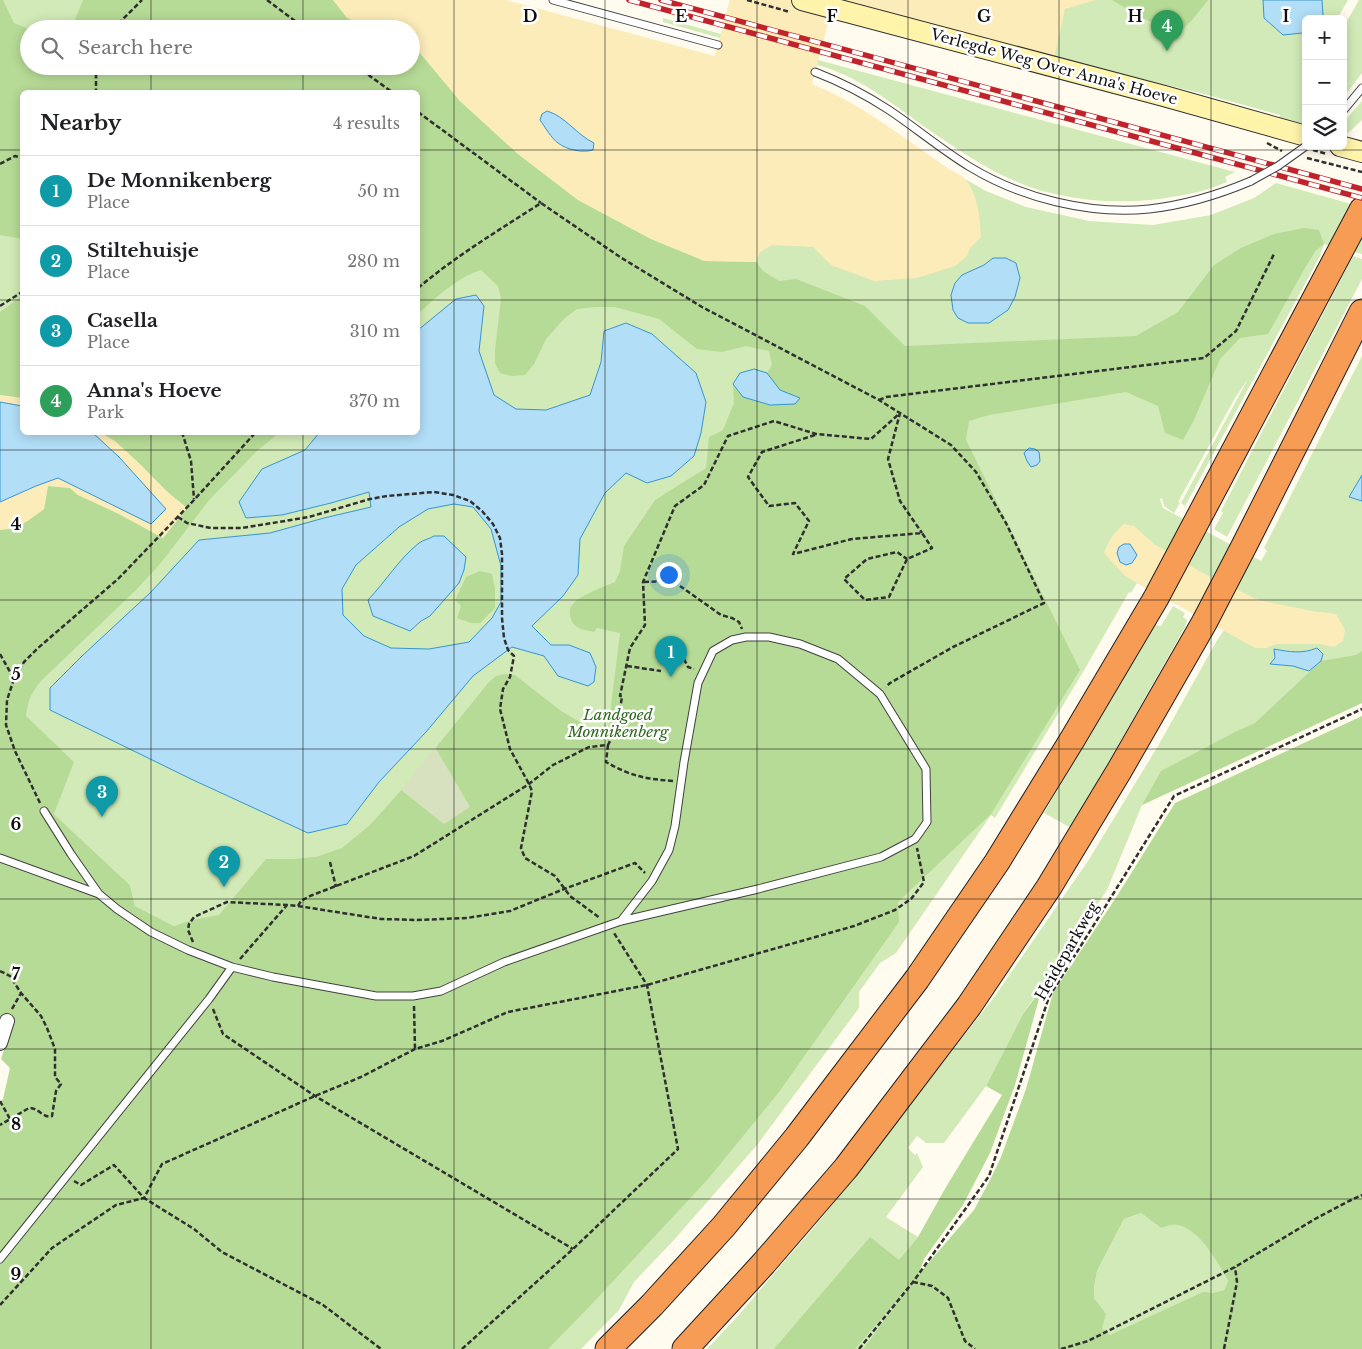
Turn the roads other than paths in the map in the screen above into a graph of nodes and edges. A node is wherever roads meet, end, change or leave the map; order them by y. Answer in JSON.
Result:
{"nodes":[{"id":1,"x":553,"y":0,"type":"edge"},
{"id":2,"x":802,"y":0,"type":"edge"},
{"id":3,"x":718,"y":45,"type":"dead end"},
{"id":4,"x":815,"y":72,"type":"dead end"},
{"id":5,"x":1362,"y":88,"type":"edge"},
{"id":6,"x":1347,"y":106,"type":"edge"},
{"id":7,"x":1302,"y":135,"type":"edge"},
{"id":8,"x":1347,"y":148,"type":"edge"},
{"id":9,"x":1302,"y":149,"type":"edge"},
{"id":10,"x":1362,"y":152,"type":"edge"},
{"id":11,"x":1362,"y":210,"type":"edge"},
{"id":12,"x":1362,"y":312,"type":"edge"},
{"id":13,"x":44,"y":811,"type":"road end"},
{"id":14,"x":0,"y":858,"type":"edge"},
{"id":15,"x":99,"y":894,"type":"junction"},
{"id":16,"x":621,"y":921,"type":"junction"},
{"id":17,"x":232,"y":968,"type":"junction"},
{"id":18,"x":7,"y":1021,"type":"road end"},
{"id":19,"x":0,"y":1043,"type":"edge"},
{"id":20,"x":0,"y":1258,"type":"edge"},
{"id":21,"x":608,"y":1349,"type":"edge"},
{"id":22,"x":685,"y":1349,"type":"edge"}],
"edges":[{"from":1,"to":3,"type":"lane"},
{"from":2,"to":7,"type":"main road","name":"Verlegde Weg Over Anna's Hoeve"},
{"from":4,"to":9,"type":"lane","bridge":true},
{"from":5,"to":6,"type":"lane"},
{"from":8,"to":10,"type":"main road"},
{"from":11,"to":21,"type":"highway"},
{"from":12,"to":22,"type":"highway"},
{"from":13,"to":15,"type":"lane"},
{"from":14,"to":15,"type":"lane"},
{"from":15,"to":17,"type":"lane"},
{"from":16,"to":16,"type":"lane"},
{"from":16,"to":17,"type":"lane"},
{"from":17,"to":20,"type":"lane"},
{"from":18,"to":19,"type":"street"}]}
